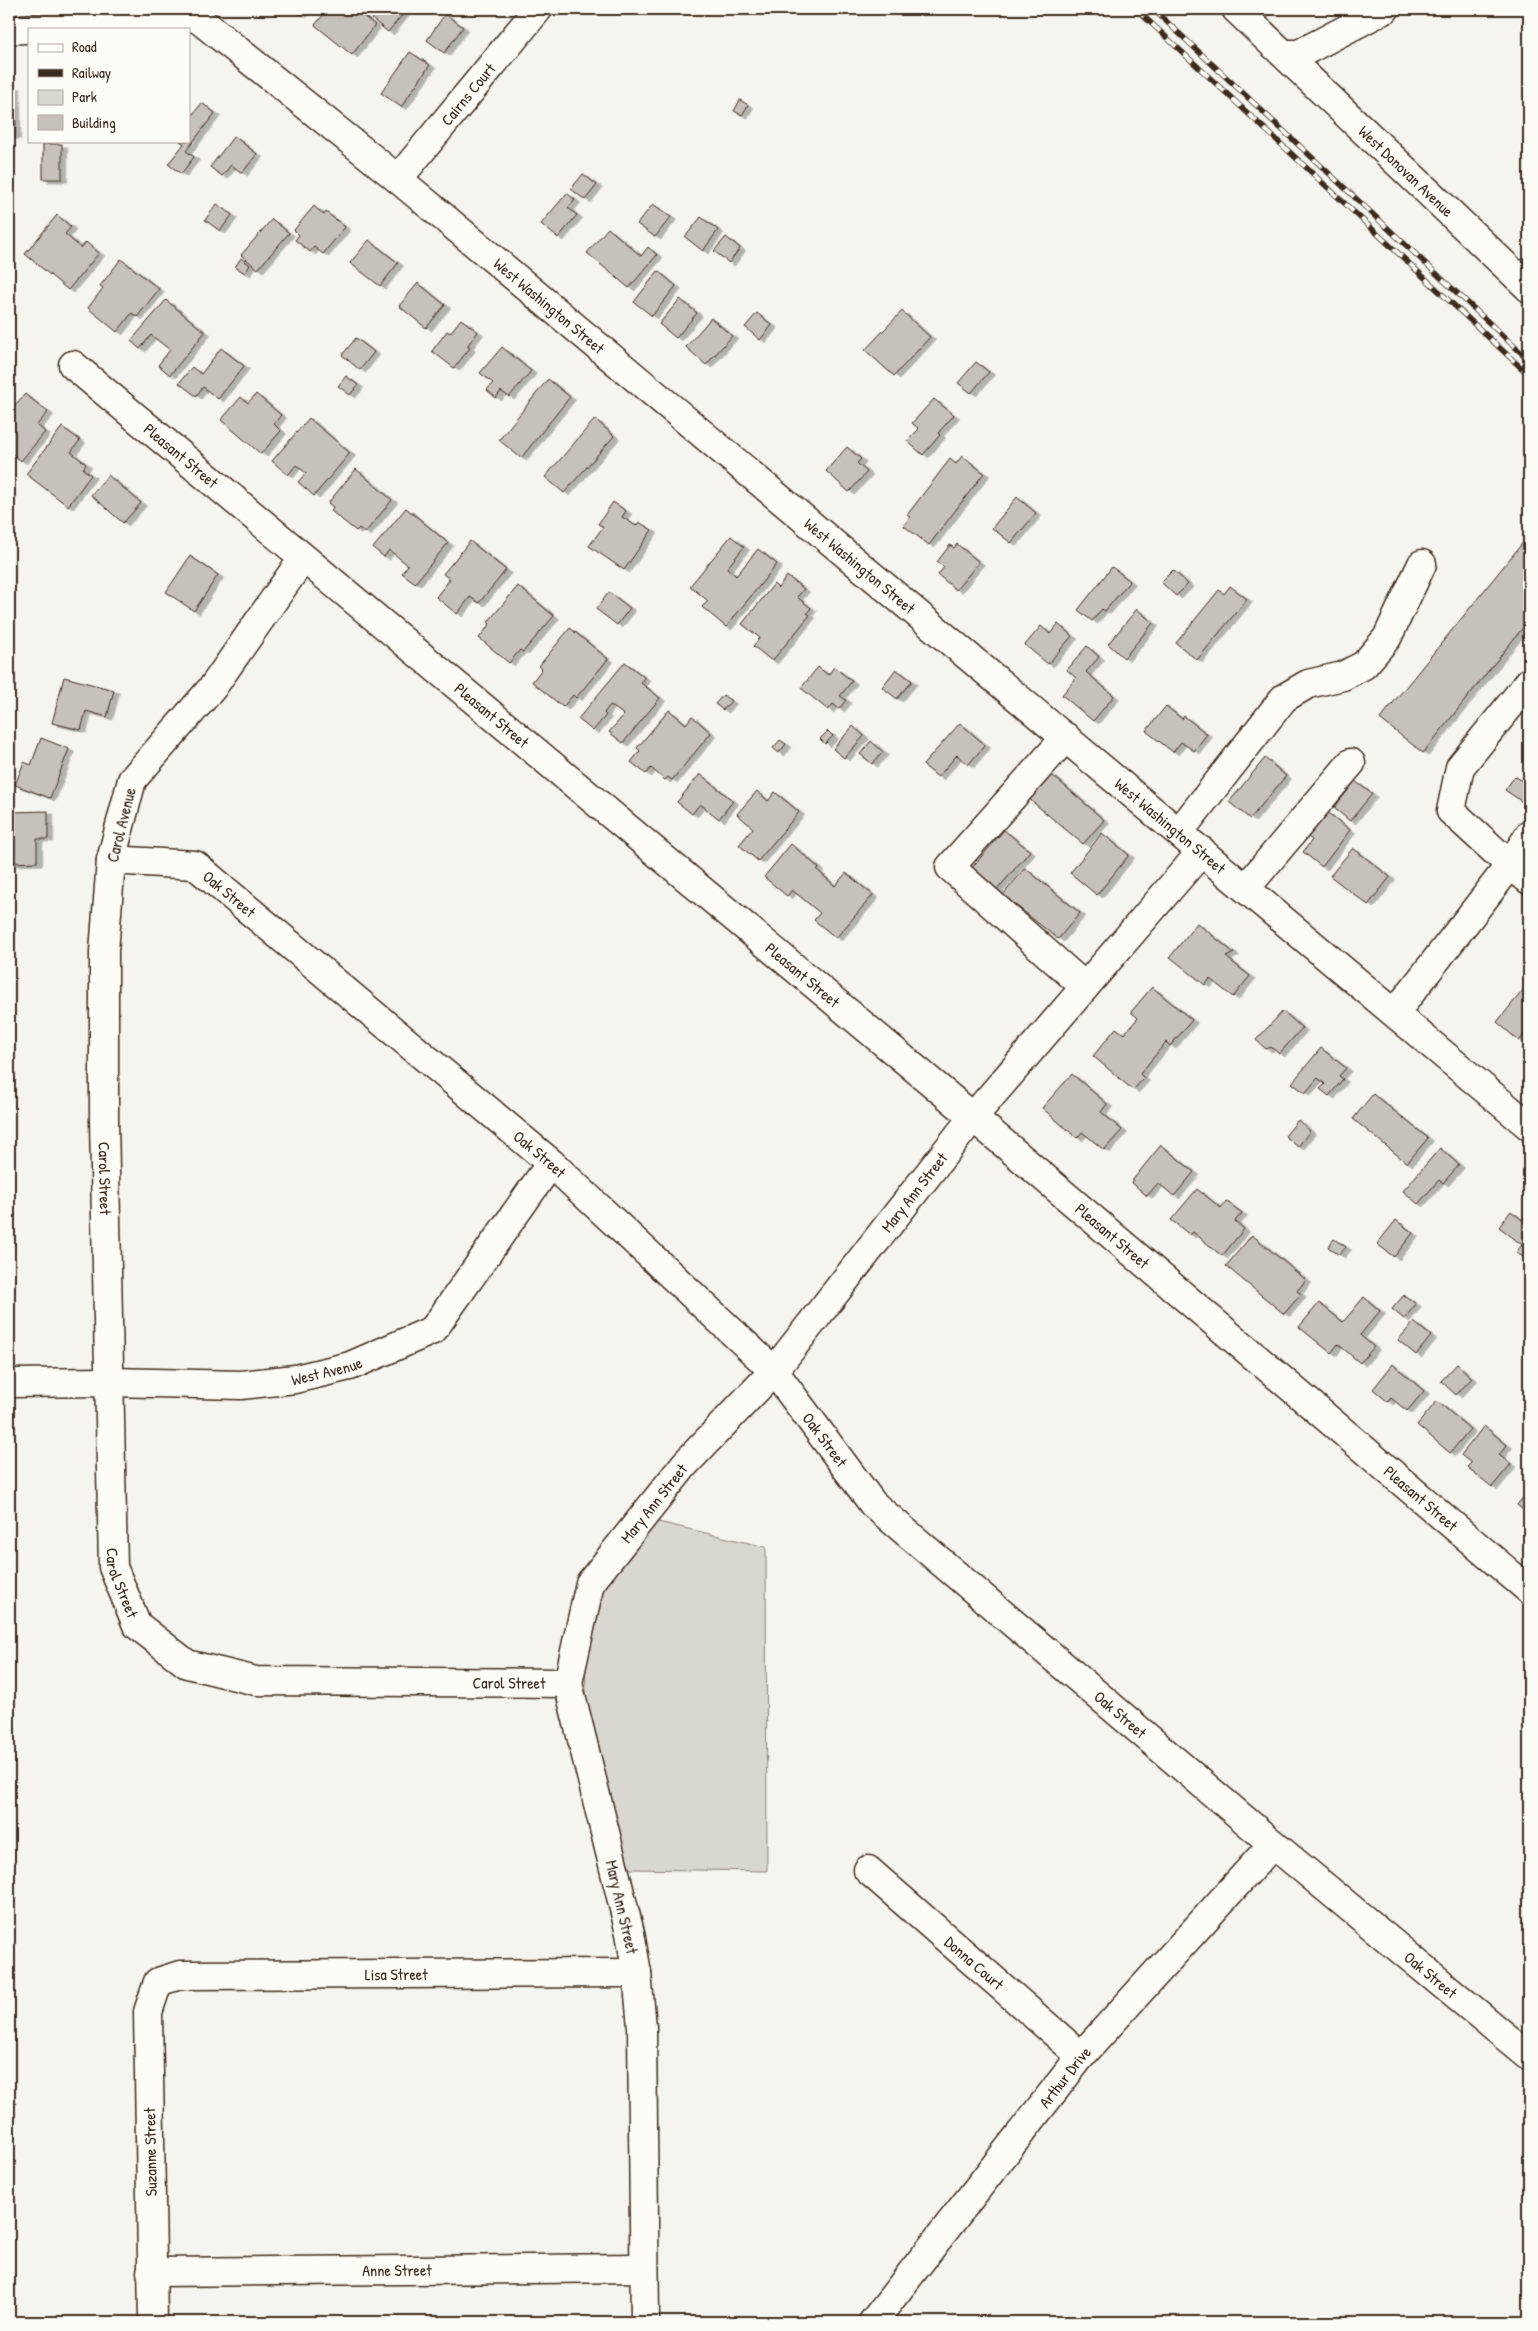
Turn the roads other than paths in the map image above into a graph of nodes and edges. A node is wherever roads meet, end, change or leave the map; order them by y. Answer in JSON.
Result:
{"nodes":[{"id":1,"x":538,"y":9,"type":"edge"},
{"id":2,"x":1236,"y":9,"type":"edge"},
{"id":3,"x":1385,"y":9,"type":"edge"},
{"id":4,"x":200,"y":15,"type":"edge"},
{"id":5,"x":34,"y":28,"type":"edge"},
{"id":6,"x":28,"y":29,"type":"edge"},
{"id":7,"x":9,"y":30,"type":"edge"},
{"id":8,"x":1284,"y":54,"type":"junction"},
{"id":9,"x":398,"y":179,"type":"junction"},
{"id":10,"x":1529,"y":288,"type":"edge"},
{"id":11,"x":73,"y":364,"type":"dead end"},
{"id":12,"x":303,"y":558,"type":"junction"},
{"id":13,"x":1422,"y":564,"type":"dead end"},
{"id":14,"x":1529,"y":682,"type":"edge"},
{"id":15,"x":1066,"y":737,"type":"junction"},
{"id":16,"x":1351,"y":763,"type":"dead end"},
{"id":17,"x":1179,"y":832,"type":"junction"},
{"id":18,"x":1529,"y":835,"type":"edge"},
{"id":19,"x":1202,"y":851,"type":"junction"},
{"id":20,"x":111,"y":860,"type":"junction"},
{"id":21,"x":1520,"y":873,"type":"edge"},
{"id":22,"x":1246,"y":888,"type":"junction"},
{"id":23,"x":1085,"y":987,"type":"junction"},
{"id":24,"x":1395,"y":1013,"type":"junction"},
{"id":25,"x":973,"y":1118,"type":"junction"},
{"id":26,"x":104,"y":1120,"type":"joint"},
{"id":27,"x":1529,"y":1126,"type":"edge"},
{"id":28,"x":551,"y":1163,"type":"junction"},
{"id":29,"x":774,"y":1371,"type":"junction"},
{"id":30,"x":110,"y":1382,"type":"junction"},
{"id":31,"x":9,"y":1383,"type":"edge"},
{"id":32,"x":1529,"y":1590,"type":"edge"},
{"id":33,"x":568,"y":1683,"type":"junction"},
{"id":34,"x":1273,"y":1844,"type":"junction"},
{"id":35,"x":868,"y":1870,"type":"dead end"},
{"id":36,"x":637,"y":1973,"type":"junction"},
{"id":37,"x":158,"y":1982,"type":"joint"},
{"id":38,"x":1081,"y":2056,"type":"junction"},
{"id":39,"x":1529,"y":2056,"type":"edge"},
{"id":40,"x":644,"y":2268,"type":"junction"},
{"id":41,"x":152,"y":2272,"type":"junction"},
{"id":42,"x":153,"y":2322,"type":"edge"},
{"id":43,"x":645,"y":2322,"type":"edge"},
{"id":44,"x":872,"y":2322,"type":"edge"}],
"edges":[{"from":1,"to":9,"type":"street","name":"Cairns Court"},
{"from":2,"to":8,"type":"street","name":"West Donovan Avenue"},
{"from":3,"to":8,"type":"street"},
{"from":4,"to":5,"type":"street"},
{"from":4,"to":9,"type":"street","name":"West Washington Street"},
{"from":6,"to":7,"type":"street"},
{"from":8,"to":10,"type":"street","name":"West Donovan Avenue"},
{"from":9,"to":15,"type":"street","name":"West Washington Street"},
{"from":11,"to":12,"type":"street","name":"Pleasant Street"},
{"from":12,"to":20,"type":"street","name":"Carol Avenue"},
{"from":12,"to":25,"type":"street","name":"Pleasant Street"},
{"from":13,"to":17,"type":"street"},
{"from":14,"to":21,"type":"street"},
{"from":15,"to":17,"type":"street","name":"West Washington Street"},
{"from":15,"to":23,"type":"street"},
{"from":16,"to":22,"type":"street"},
{"from":17,"to":19,"type":"street","name":"West Washington Street"},
{"from":18,"to":21,"type":"street"},
{"from":19,"to":22,"type":"street","name":"West Washington Street"},
{"from":19,"to":23,"type":"street","name":"Mary Ann Street"},
{"from":20,"to":26,"type":"street","name":"Carol Avenue"},
{"from":20,"to":28,"type":"street","name":"Oak Street"},
{"from":21,"to":24,"type":"street"},
{"from":22,"to":24,"type":"street","name":"West Washington Street"},
{"from":23,"to":25,"type":"street","name":"Mary Ann Street"},
{"from":24,"to":27,"type":"street","name":"West Washington Street"},
{"from":25,"to":29,"type":"street","name":"Mary Ann Street"},
{"from":25,"to":32,"type":"street","name":"Pleasant Street"},
{"from":26,"to":30,"type":"street","name":"Carol Street"},
{"from":28,"to":29,"type":"street","name":"Oak Street"},
{"from":28,"to":30,"type":"street","name":"West Avenue"},
{"from":29,"to":33,"type":"street","name":"Mary Ann Street"},
{"from":29,"to":34,"type":"street","name":"Oak Street"},
{"from":30,"to":31,"type":"street","name":"West Avenue"},
{"from":30,"to":33,"type":"street","name":"Carol Street"},
{"from":33,"to":36,"type":"street","name":"Mary Ann Street"},
{"from":34,"to":38,"type":"street","name":"Arthur Drive"},
{"from":34,"to":39,"type":"street","name":"Oak Street"},
{"from":35,"to":38,"type":"street","name":"Donna Court"},
{"from":36,"to":37,"type":"street","name":"Lisa Street"},
{"from":36,"to":40,"type":"street","name":"Mary Ann Street"},
{"from":37,"to":41,"type":"street","name":"Suzanne Street"},
{"from":38,"to":44,"type":"street","name":"Arthur Drive"},
{"from":40,"to":41,"type":"street","name":"Anne Street"},
{"from":40,"to":43,"type":"street","name":"Mary Ann Street"},
{"from":41,"to":42,"type":"street","name":"Suzanne Street"}]}
